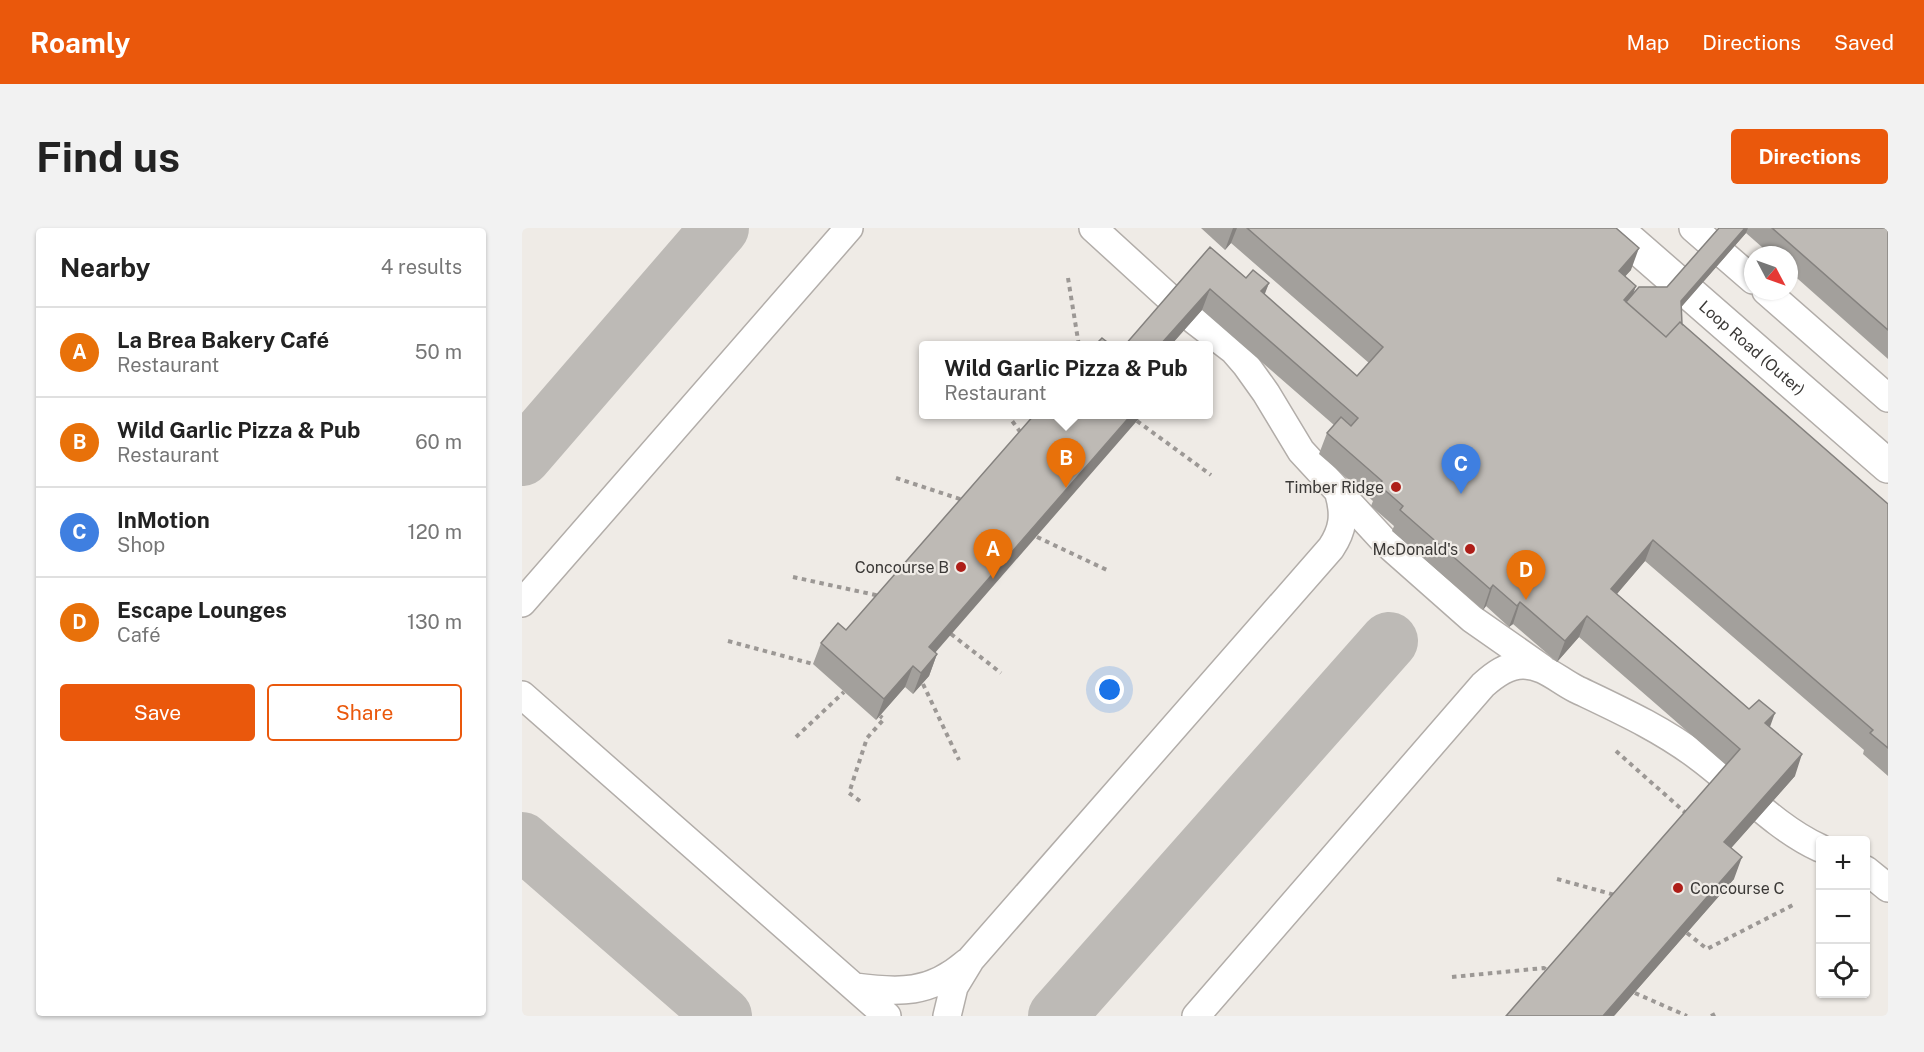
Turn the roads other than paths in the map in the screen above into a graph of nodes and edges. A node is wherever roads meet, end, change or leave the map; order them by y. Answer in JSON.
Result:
{"nodes":[{"id":1,"x":849,"y":228,"type":"edge"},
{"id":2,"x":1093,"y":228,"type":"edge"},
{"id":3,"x":1616,"y":228,"type":"edge"},
{"id":4,"x":1693,"y":228,"type":"edge"},
{"id":5,"x":1744,"y":272,"type":"edge"},
{"id":6,"x":1776,"y":300,"type":"edge"},
{"id":7,"x":1174,"y":302,"type":"edge"},
{"id":8,"x":1194,"y":320,"type":"edge"},
{"id":9,"x":1888,"y":398,"type":"edge"},
{"id":10,"x":1888,"y":466,"type":"edge"},
{"id":11,"x":1339,"y":494,"type":"junction"},
{"id":12,"x":1386,"y":543,"type":"junction"},
{"id":13,"x":1331,"y":548,"type":"junction"},
{"id":14,"x":522,"y":603,"type":"edge"},
{"id":15,"x":1472,"y":619,"type":"junction"},
{"id":16,"x":1545,"y":670,"type":"junction"},
{"id":17,"x":1484,"y":685,"type":"junction"},
{"id":18,"x":522,"y":695,"type":"edge"},
{"id":19,"x":1816,"y":846,"type":"edge"},
{"id":20,"x":1870,"y":873,"type":"edge"},
{"id":21,"x":1888,"y":888,"type":"edge"},
{"id":22,"x":971,"y":959,"type":"junction"},
{"id":23,"x":855,"y":987,"type":"junction"},
{"id":24,"x":887,"y":1016,"type":"edge"},
{"id":25,"x":947,"y":1016,"type":"edge"},
{"id":26,"x":1196,"y":1016,"type":"edge"}],
"edges":[{"from":1,"to":14,"type":"street"},
{"from":2,"to":7,"type":"street"},
{"from":3,"to":10,"type":"main road","name":"Loop Road (Outer)"},
{"from":4,"to":5,"type":"street"},
{"from":6,"to":9,"type":"street"},
{"from":8,"to":11,"type":"street"},
{"from":11,"to":12,"type":"street"},
{"from":11,"to":13,"type":"street"},
{"from":12,"to":13,"type":"street"},
{"from":12,"to":15,"type":"street"},
{"from":13,"to":22,"type":"street"},
{"from":15,"to":16,"type":"street"},
{"from":15,"to":17,"type":"street"},
{"from":16,"to":17,"type":"street"},
{"from":16,"to":19,"type":"street"},
{"from":17,"to":26,"type":"street"},
{"from":18,"to":23,"type":"street"},
{"from":20,"to":21,"type":"street"},
{"from":22,"to":23,"type":"street"},
{"from":22,"to":25,"type":"street"},
{"from":23,"to":24,"type":"street"}]}
